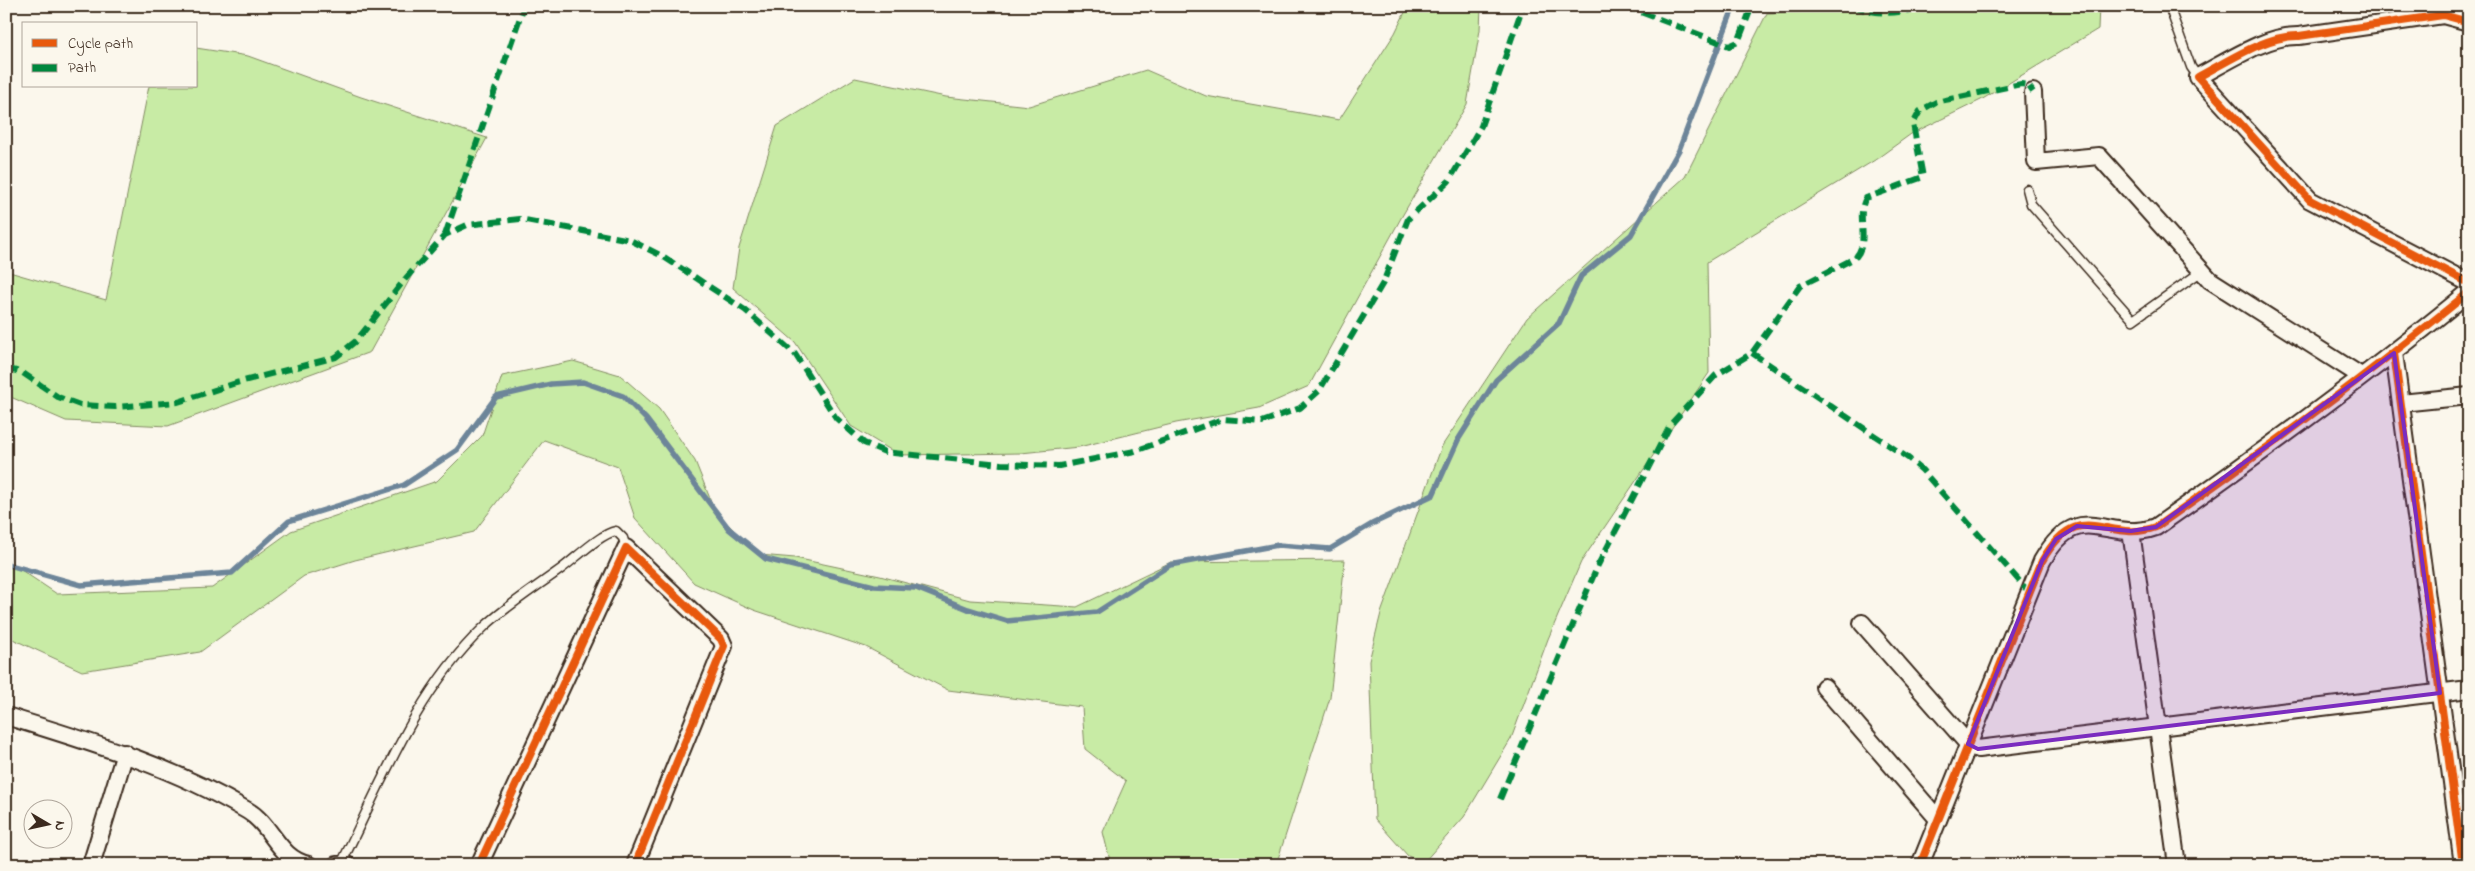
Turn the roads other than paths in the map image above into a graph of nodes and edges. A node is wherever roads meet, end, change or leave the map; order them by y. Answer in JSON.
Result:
{"nodes":[{"id":1,"x":2169,"y":6,"type":"edge"},
{"id":2,"x":2398,"y":14,"type":"edge"},
{"id":3,"x":2469,"y":22,"type":"edge"},
{"id":4,"x":2198,"y":77,"type":"junction"},
{"id":5,"x":2033,"y":92,"type":"dead end"},
{"id":6,"x":2027,"y":189,"type":"dead end"},
{"id":7,"x":2202,"y":271,"type":"junction"},
{"id":8,"x":2469,"y":283,"type":"edge"},
{"id":9,"x":2469,"y":292,"type":"edge"},
{"id":10,"x":2394,"y":353,"type":"junction"},
{"id":11,"x":2361,"y":376,"type":"junction"},
{"id":12,"x":2469,"y":396,"type":"edge"},
{"id":13,"x":2401,"y":403,"type":"junction"},
{"id":14,"x":2131,"y":531,"type":"junction"},
{"id":15,"x":626,"y":548,"type":"junction"},
{"id":16,"x":1862,"y":623,"type":"dead end"},
{"id":17,"x":1824,"y":687,"type":"dead end"},
{"id":18,"x":2469,"y":689,"type":"edge"},
{"id":19,"x":2440,"y":693,"type":"junction"},
{"id":20,"x":6,"y":716,"type":"edge"},
{"id":21,"x":2158,"y":726,"type":"junction"},
{"id":22,"x":1968,"y":744,"type":"junction"},
{"id":23,"x":126,"y":753,"type":"junction"},
{"id":24,"x":1938,"y":819,"type":"junction"},
{"id":25,"x":342,"y":864,"type":"edge"},
{"id":26,"x":91,"y":865,"type":"edge"},
{"id":27,"x":309,"y":865,"type":"edge"},
{"id":28,"x":479,"y":865,"type":"edge"},
{"id":29,"x":635,"y":865,"type":"edge"},
{"id":30,"x":1920,"y":865,"type":"edge"},
{"id":31,"x":2177,"y":865,"type":"edge"},
{"id":32,"x":2463,"y":865,"type":"edge"}],
"edges":[{"from":1,"to":4,"type":"lane"},
{"from":2,"to":3,"type":"street"},
{"from":2,"to":4,"type":"street"},
{"from":4,"to":8,"type":"street"},
{"from":5,"to":7,"type":"street"},
{"from":6,"to":7,"type":"lane"},
{"from":7,"to":11,"type":"street"},
{"from":9,"to":10,"type":"street"},
{"from":10,"to":11,"type":"street"},
{"from":10,"to":13,"type":"street"},
{"from":11,"to":14,"type":"street"},
{"from":12,"to":13,"type":"street"},
{"from":13,"to":19,"type":"street"},
{"from":14,"to":21,"type":"street"},
{"from":14,"to":22,"type":"street"},
{"from":15,"to":25,"type":"lane"},
{"from":15,"to":28,"type":"street"},
{"from":15,"to":29,"type":"street"},
{"from":16,"to":22,"type":"street"},
{"from":17,"to":24,"type":"street"},
{"from":18,"to":19,"type":"street"},
{"from":19,"to":21,"type":"street"},
{"from":19,"to":32,"type":"street"},
{"from":20,"to":23,"type":"street"},
{"from":21,"to":22,"type":"street"},
{"from":21,"to":31,"type":"street"},
{"from":22,"to":24,"type":"street"},
{"from":23,"to":26,"type":"street"},
{"from":23,"to":27,"type":"street"},
{"from":24,"to":30,"type":"street"}]}
